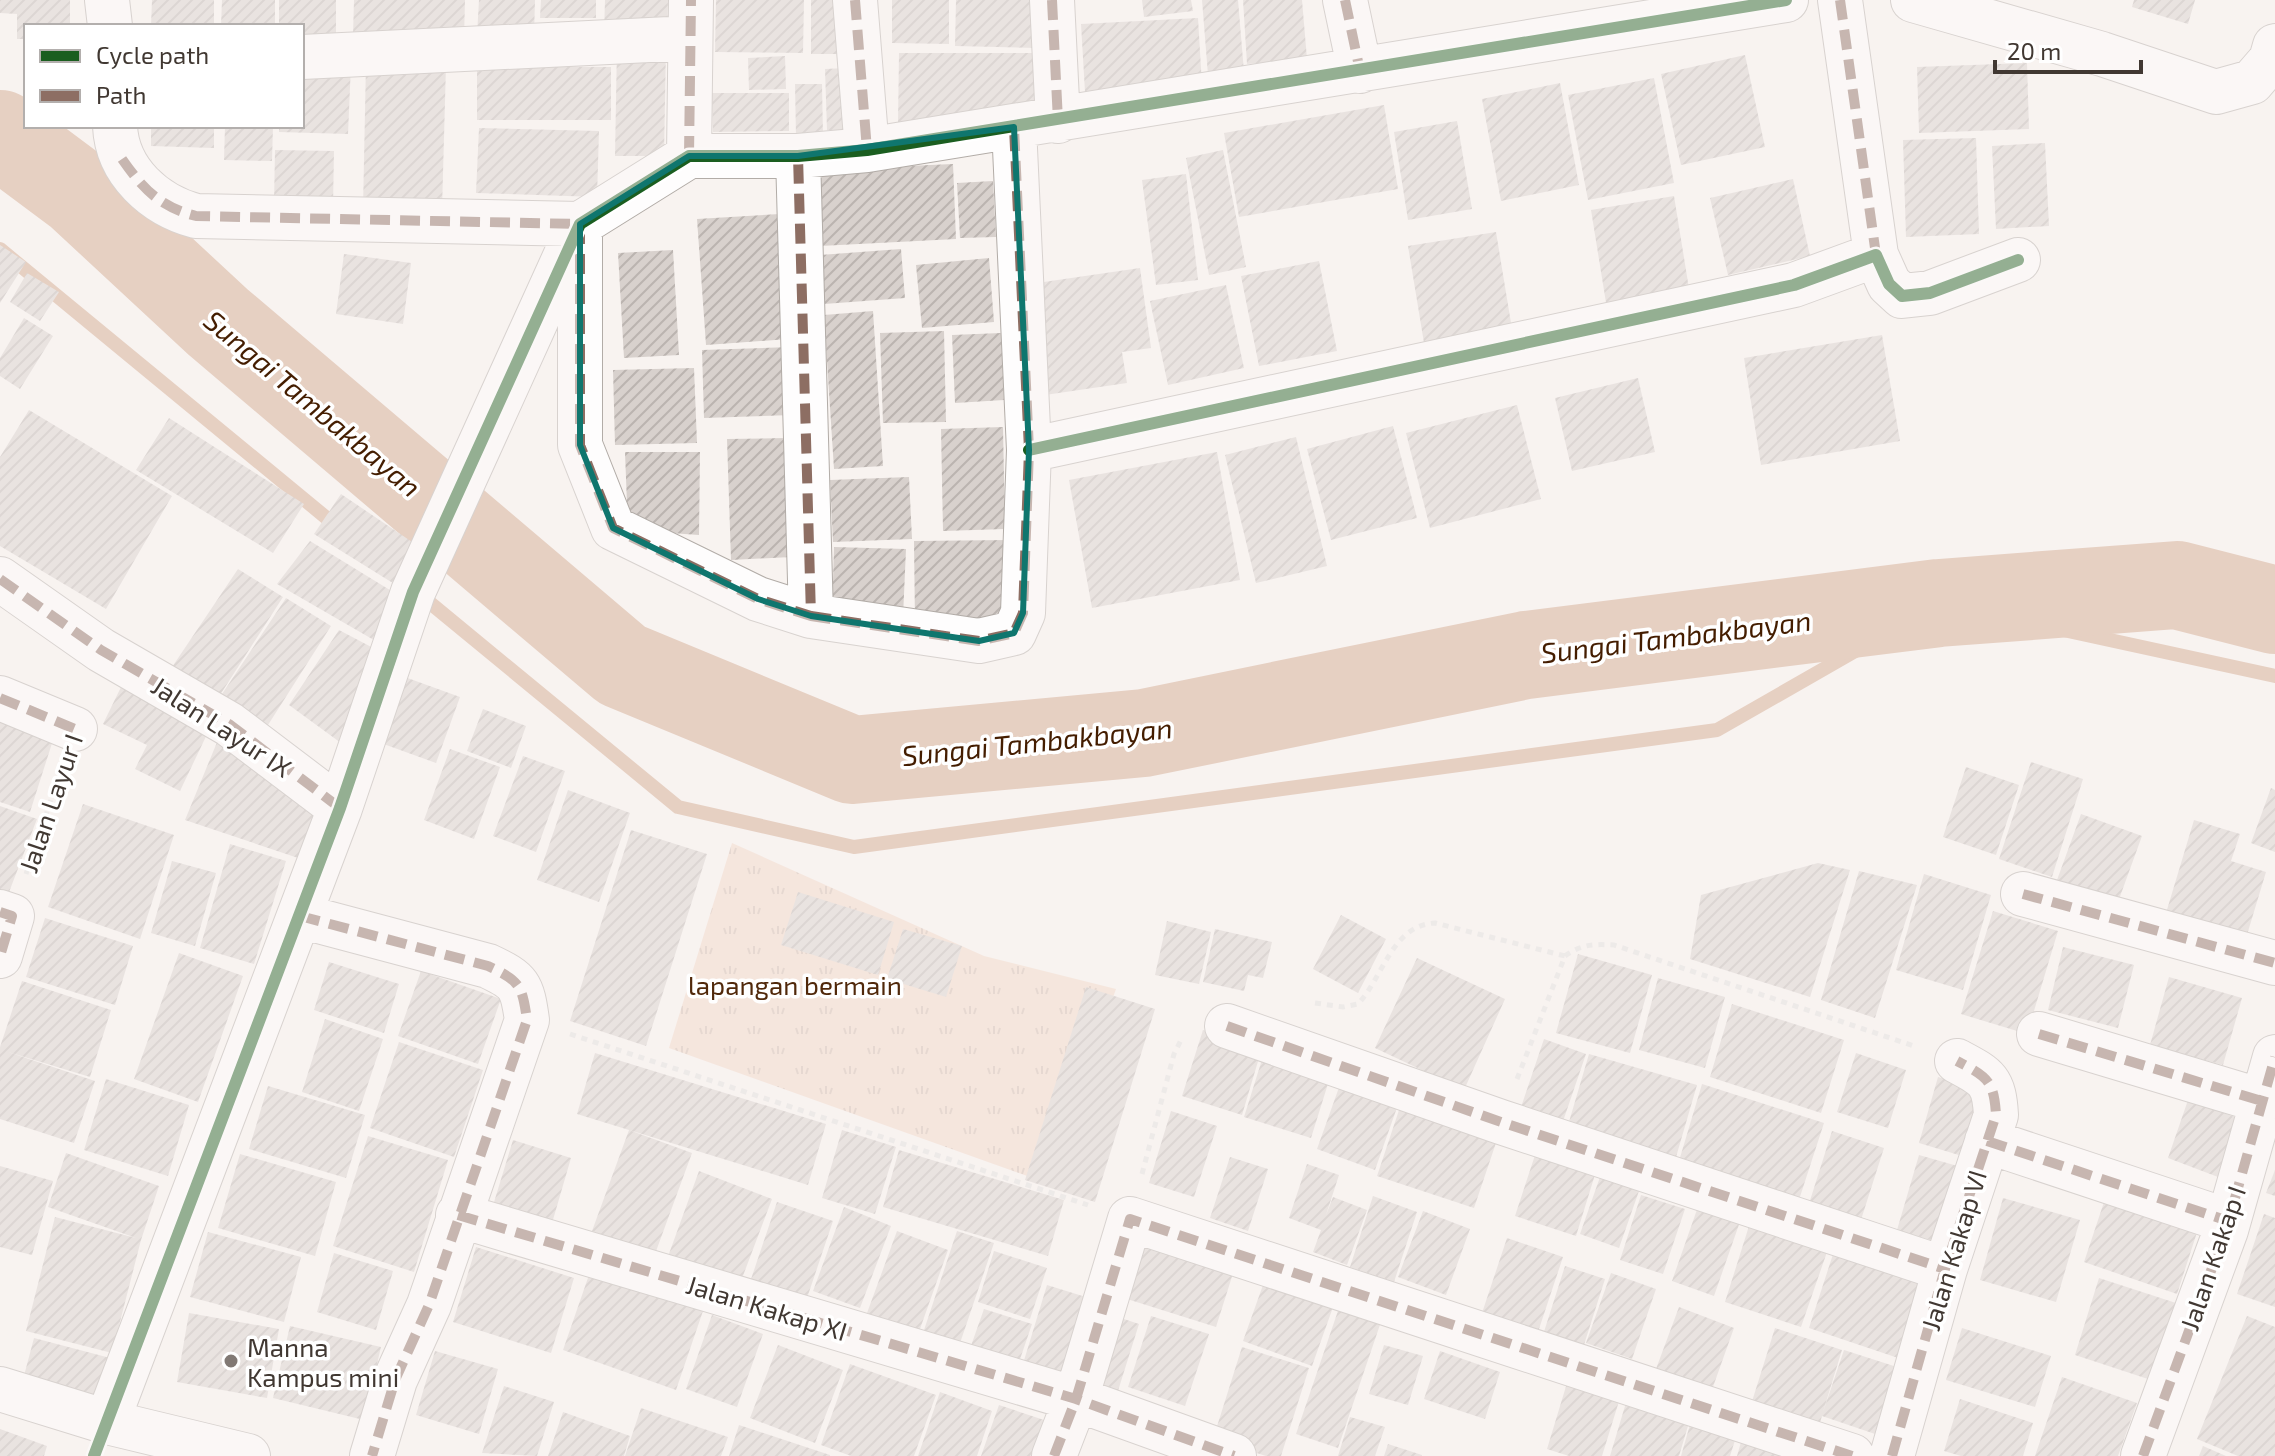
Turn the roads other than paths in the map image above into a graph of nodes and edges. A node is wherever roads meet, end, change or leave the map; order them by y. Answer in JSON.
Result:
{"nodes":[{"id":1,"x":107,"y":0,"type":"edge"},
{"id":2,"x":855,"y":0,"type":"edge"},
{"id":3,"x":1052,"y":0,"type":"edge"},
{"id":4,"x":1345,"y":0,"type":"edge"},
{"id":5,"x":1840,"y":0,"type":"edge"},
{"id":6,"x":1913,"y":0,"type":"edge"},
{"id":7,"x":1775,"y":1,"type":"edge"},
{"id":8,"x":690,"y":19,"type":"edge"},
{"id":9,"x":110,"y":24,"type":"edge"},
{"id":10,"x":2273,"y":53,"type":"edge"},
{"id":11,"x":304,"y":57,"type":"edge"},
{"id":12,"x":1360,"y":71,"type":"junction"},
{"id":13,"x":1058,"y":121,"type":"junction"},
{"id":14,"x":1014,"y":127,"type":"junction"},
{"id":15,"x":115,"y":128,"type":"edge"},
{"id":16,"x":867,"y":150,"type":"junction"},
{"id":17,"x":689,"y":156,"type":"junction"},
{"id":18,"x":798,"y":156,"type":"junction"},
{"id":19,"x":580,"y":224,"type":"junction"},
{"id":20,"x":1876,"y":255,"type":"junction"},
{"id":21,"x":2018,"y":260,"type":"dead end"},
{"id":22,"x":1029,"y":450,"type":"junction"},
{"id":23,"x":0,"y":579,"type":"edge"},
{"id":24,"x":811,"y":616,"type":"junction"},
{"id":25,"x":0,"y":698,"type":"edge"},
{"id":26,"x":75,"y":729,"type":"road end"},
{"id":27,"x":340,"y":808,"type":"junction"},
{"id":28,"x":2023,"y":894,"type":"dead end"},
{"id":29,"x":300,"y":916,"type":"junction"},
{"id":30,"x":2275,"y":963,"type":"edge"},
{"id":31,"x":1227,"y":1026,"type":"road end"},
{"id":32,"x":2039,"y":1034,"type":"dead end"},
{"id":33,"x":2275,"y":1057,"type":"edge"},
{"id":34,"x":1957,"y":1061,"type":"road end"},
{"id":35,"x":2262,"y":1101,"type":"junction"},
{"id":36,"x":1987,"y":1141,"type":"junction"},
{"id":37,"x":458,"y":1215,"type":"junction"},
{"id":38,"x":2228,"y":1221,"type":"junction"},
{"id":39,"x":1945,"y":1269,"type":"junction"},
{"id":40,"x":0,"y":1389,"type":"edge"},
{"id":41,"x":1076,"y":1399,"type":"junction"},
{"id":42,"x":100,"y":1439,"type":"edge"},
{"id":43,"x":248,"y":1456,"type":"edge"},
{"id":44,"x":372,"y":1456,"type":"edge"},
{"id":45,"x":1054,"y":1456,"type":"edge"},
{"id":46,"x":1234,"y":1456,"type":"edge"},
{"id":47,"x":1852,"y":1456,"type":"edge"},
{"id":48,"x":1892,"y":1456,"type":"edge"},
{"id":49,"x":2143,"y":1456,"type":"edge"}],
"edges":[{"from":1,"to":9,"type":"street"},
{"from":2,"to":16,"type":"street"},
{"from":3,"to":13,"type":"street"},
{"from":4,"to":12,"type":"street"},
{"from":5,"to":20,"type":"street"},
{"from":6,"to":10,"type":"street"},
{"from":7,"to":12,"type":"street"},
{"from":8,"to":11,"type":"street"},
{"from":8,"to":17,"type":"street"},
{"from":12,"to":13,"type":"street"},
{"from":13,"to":14,"type":"street"},
{"from":14,"to":16,"type":"street"},
{"from":14,"to":22,"type":"street"},
{"from":15,"to":19,"type":"street"},
{"from":16,"to":18,"type":"street"},
{"from":17,"to":18,"type":"street"},
{"from":17,"to":19,"type":"street"},
{"from":18,"to":24,"type":"street"},
{"from":19,"to":24,"type":"street"},
{"from":19,"to":27,"type":"street"},
{"from":20,"to":21,"type":"street"},
{"from":20,"to":22,"type":"street"},
{"from":22,"to":24,"type":"street"},
{"from":23,"to":27,"type":"street","name":"Jalan Layur IX"},
{"from":25,"to":26,"type":"street"},
{"from":27,"to":29,"type":"street"},
{"from":28,"to":30,"type":"street"},
{"from":29,"to":37,"type":"street"},
{"from":29,"to":42,"type":"street"},
{"from":31,"to":39,"type":"street"},
{"from":32,"to":35,"type":"street"},
{"from":33,"to":35,"type":"street","name":"Jalan Kakap I"},
{"from":34,"to":36,"type":"street","name":"Jalan Kakap VI"},
{"from":35,"to":38,"type":"street","name":"Jalan Kakap I"},
{"from":36,"to":38,"type":"street"},
{"from":36,"to":39,"type":"street","name":"Jalan Kakap VI"},
{"from":37,"to":41,"type":"street","name":"Jalan Kakap XI"},
{"from":37,"to":44,"type":"street"},
{"from":38,"to":49,"type":"street","name":"Jalan Kakap I"},
{"from":39,"to":48,"type":"street","name":"Jalan Kakap VI"},
{"from":40,"to":42,"type":"street"},
{"from":41,"to":45,"type":"street"},
{"from":41,"to":46,"type":"street","name":"Jalan Kakap XI"},
{"from":41,"to":47,"type":"street"},
{"from":42,"to":43,"type":"street"}]}
